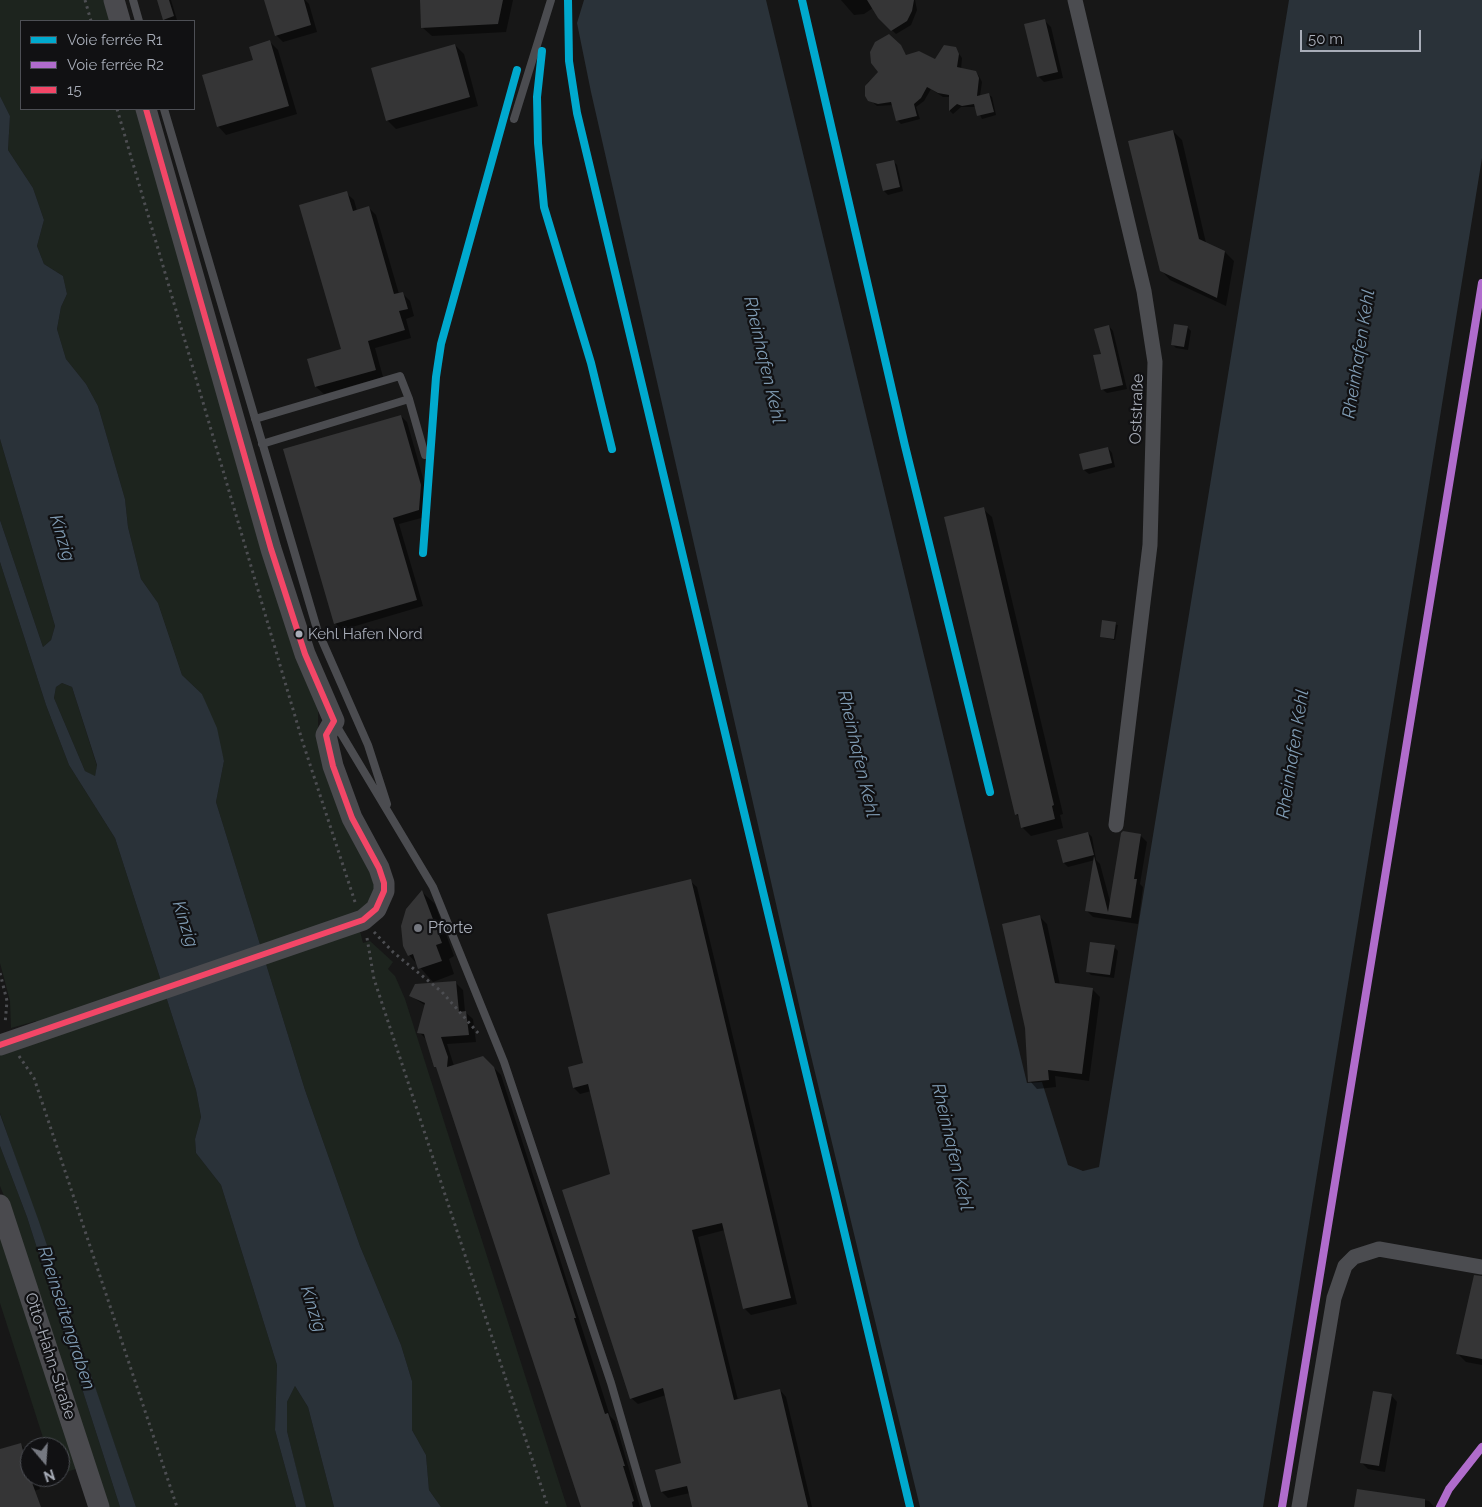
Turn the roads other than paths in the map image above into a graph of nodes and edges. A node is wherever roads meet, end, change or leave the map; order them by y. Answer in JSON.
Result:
{"nodes":[{"id":1,"x":114,"y":0,"type":"edge"},
{"id":2,"x":133,"y":0,"type":"edge"},
{"id":3,"x":551,"y":0,"type":"edge"},
{"id":4,"x":1075,"y":0,"type":"edge"},
{"id":5,"x":120,"y":20,"type":"edge"},
{"id":6,"x":139,"y":20,"type":"edge"},
{"id":7,"x":146,"y":110,"type":"edge"},
{"id":8,"x":164,"y":110,"type":"edge"},
{"id":9,"x":514,"y":119,"type":"dead end"},
{"id":10,"x":409,"y":399,"type":"junction"},
{"id":11,"x":255,"y":419,"type":"junction"},
{"id":12,"x":262,"y":444,"type":"junction"},
{"id":13,"x":425,"y":455,"type":"dead end"},
{"id":14,"x":334,"y":721,"type":"junction"},
{"id":15,"x":392,"y":818,"type":"junction"},
{"id":16,"x":1116,"y":825,"type":"dead end"},
{"id":17,"x":9,"y":1041,"type":"edge"},
{"id":18,"x":0,"y":1205,"type":"edge"},
{"id":19,"x":1482,"y":1267,"type":"edge"},
{"id":20,"x":99,"y":1507,"type":"edge"},
{"id":21,"x":647,"y":1507,"type":"edge"},
{"id":22,"x":1299,"y":1507,"type":"edge"}],
"edges":[{"from":1,"to":5,"type":"street"},
{"from":2,"to":6,"type":"lane"},
{"from":3,"to":9,"type":"lane"},
{"from":4,"to":16,"type":"street","name":"Oststraße"},
{"from":7,"to":14,"type":"street"},
{"from":8,"to":11,"type":"lane"},
{"from":10,"to":11,"type":"lane"},
{"from":10,"to":12,"type":"lane"},
{"from":10,"to":13,"type":"lane"},
{"from":11,"to":12,"type":"lane"},
{"from":12,"to":15,"type":"lane"},
{"from":14,"to":15,"type":"lane"},
{"from":14,"to":17,"type":"street"},
{"from":15,"to":21,"type":"lane"},
{"from":18,"to":20,"type":"street","name":"Otto-Hahn-Straße"},
{"from":19,"to":22,"type":"street"}]}
